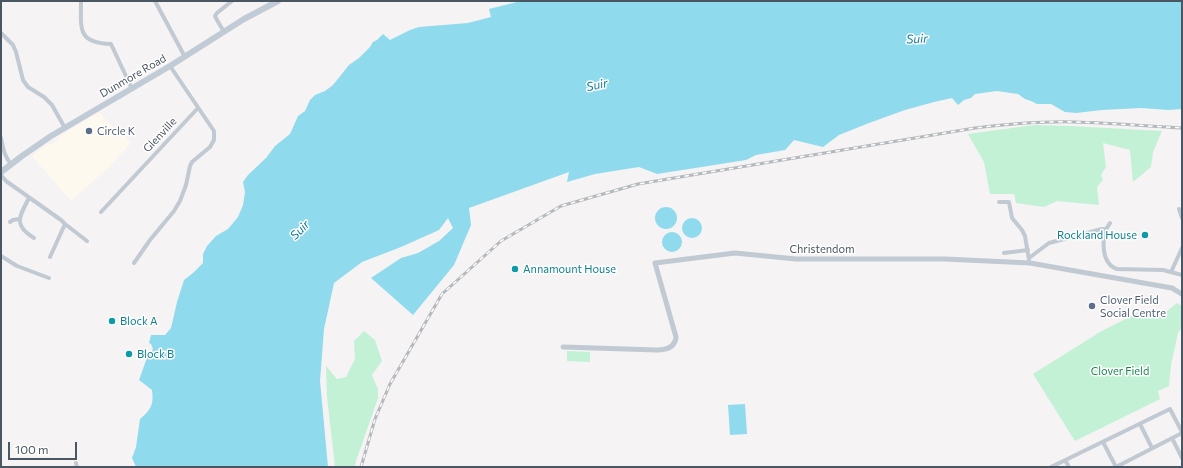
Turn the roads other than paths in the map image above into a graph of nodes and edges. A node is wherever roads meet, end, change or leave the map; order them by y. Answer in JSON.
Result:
{"nodes":[{"id":1,"x":81,"y":1,"type":"edge"},
{"id":2,"x":155,"y":1,"type":"edge"},
{"id":3,"x":232,"y":1,"type":"edge"},
{"id":4,"x":278,"y":1,"type":"edge"},
{"id":5,"x":224,"y":32,"type":"junction"},
{"id":6,"x":1,"y":33,"type":"edge"},
{"id":7,"x":185,"y":57,"type":"junction"},
{"id":8,"x":170,"y":66,"type":"junction"},
{"id":9,"x":132,"y":89,"type":"junction"},
{"id":10,"x":198,"y":108,"type":"junction"},
{"id":11,"x":65,"y":128,"type":"junction"},
{"id":12,"x":1,"y":138,"type":"edge"},
{"id":13,"x":11,"y":164,"type":"junction"},
{"id":14,"x":1,"y":172,"type":"edge"},
{"id":15,"x":1,"y":175,"type":"edge"},
{"id":16,"x":29,"y":198,"type":"junction"},
{"id":17,"x":999,"y":202,"type":"dead end"},
{"id":18,"x":1179,"y":209,"type":"dead end"},
{"id":19,"x":101,"y":212,"type":"dead end"},
{"id":20,"x":1182,"y":218,"type":"edge"},
{"id":21,"x":20,"y":219,"type":"junction"},
{"id":22,"x":10,"y":222,"type":"dead end"},
{"id":23,"x":1110,"y":223,"type":"dead end"},
{"id":24,"x":64,"y":224,"type":"junction"},
{"id":25,"x":1106,"y":229,"type":"junction"},
{"id":26,"x":34,"y":238,"type":"dead end"},
{"id":27,"x":87,"y":241,"type":"dead end"},
{"id":28,"x":1182,"y":248,"type":"edge"},
{"id":29,"x":1028,"y":250,"type":"junction"},
{"id":30,"x":1004,"y":253,"type":"dead end"},
{"id":31,"x":1,"y":256,"type":"edge"},
{"id":32,"x":50,"y":257,"type":"dead end"},
{"id":33,"x":1029,"y":260,"type":"junction"},
{"id":34,"x":134,"y":263,"type":"dead end"},
{"id":35,"x":1171,"y":272,"type":"junction"},
{"id":36,"x":1182,"y":275,"type":"edge"},
{"id":37,"x":49,"y":278,"type":"dead end"},
{"id":38,"x":1182,"y":294,"type":"edge"},
{"id":39,"x":563,"y":347,"type":"dead end"},
{"id":40,"x":1140,"y":424,"type":"junction"},
{"id":41,"x":1182,"y":432,"type":"edge"},
{"id":42,"x":1172,"y":438,"type":"junction"},
{"id":43,"x":1103,"y":442,"type":"junction"},
{"id":44,"x":1152,"y":448,"type":"junction"},
{"id":45,"x":1182,"y":458,"type":"edge"},
{"id":46,"x":1065,"y":460,"type":"junction"},
{"id":47,"x":1122,"y":466,"type":"edge"},
{"id":48,"x":1051,"y":467,"type":"edge"},
{"id":49,"x":1069,"y":467,"type":"edge"},
{"id":50,"x":1116,"y":467,"type":"edge"}],
"edges":[{"from":1,"to":9,"type":"street"},
{"from":2,"to":7,"type":"street"},
{"from":3,"to":5,"type":"street"},
{"from":4,"to":5,"type":"main road","name":"Dunmore Road"},
{"from":5,"to":7,"type":"main road","name":"Dunmore Road"},
{"from":6,"to":11,"type":"street"},
{"from":7,"to":8,"type":"main road","name":"Dunmore Road"},
{"from":8,"to":9,"type":"main road","name":"Dunmore Road"},
{"from":8,"to":10,"type":"street"},
{"from":9,"to":11,"type":"main road","name":"Dunmore Road"},
{"from":10,"to":19,"type":"street","name":"Glenville"},
{"from":10,"to":34,"type":"street"},
{"from":11,"to":13,"type":"main road","name":"Dunmore Road"},
{"from":12,"to":13,"type":"street"},
{"from":13,"to":14,"type":"main road","name":"Dunmore Road"},
{"from":15,"to":16,"type":"street"},
{"from":16,"to":21,"type":"street"},
{"from":16,"to":24,"type":"street"},
{"from":17,"to":29,"type":"street"},
{"from":18,"to":20,"type":"street"},
{"from":21,"to":22,"type":"street"},
{"from":21,"to":26,"type":"street"},
{"from":23,"to":25,"type":"street"},
{"from":24,"to":27,"type":"street"},
{"from":24,"to":32,"type":"street"},
{"from":25,"to":33,"type":"street"},
{"from":25,"to":35,"type":"street"},
{"from":28,"to":35,"type":"street"},
{"from":29,"to":30,"type":"street"},
{"from":29,"to":33,"type":"street"},
{"from":31,"to":37,"type":"street"},
{"from":33,"to":38,"type":"street","name":"Christendom"},
{"from":33,"to":39,"type":"street","name":"Christendom"},
{"from":35,"to":36,"type":"street"},
{"from":40,"to":41,"type":"street"},
{"from":40,"to":43,"type":"street"},
{"from":40,"to":44,"type":"street"},
{"from":41,"to":42,"type":"street"},
{"from":42,"to":44,"type":"street"},
{"from":42,"to":45,"type":"street"},
{"from":43,"to":46,"type":"street"},
{"from":43,"to":50,"type":"street"},
{"from":44,"to":47,"type":"street"},
{"from":46,"to":48,"type":"street"},
{"from":46,"to":49,"type":"street"},
{"from":47,"to":50,"type":"street"}]}
